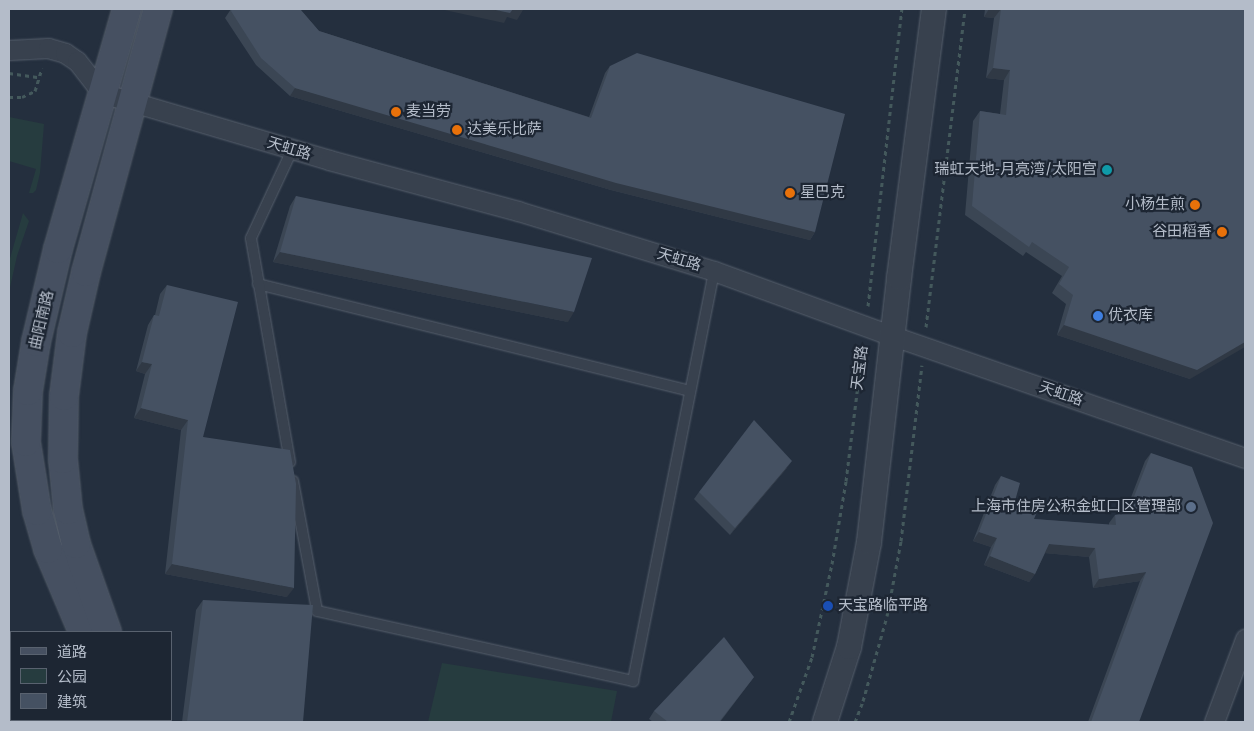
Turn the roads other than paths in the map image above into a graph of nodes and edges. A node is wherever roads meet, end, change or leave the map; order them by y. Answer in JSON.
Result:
{"nodes":[{"id":1,"x":127,"y":9,"type":"edge"},
{"id":2,"x":158,"y":9,"type":"edge"},
{"id":3,"x":934,"y":9,"type":"edge"},
{"id":4,"x":9,"y":50,"type":"edge"},
{"id":5,"x":102,"y":93,"type":"junction"},
{"id":6,"x":133,"y":101,"type":"junction"},
{"id":7,"x":292,"y":150,"type":"junction"},
{"id":8,"x":714,"y":270,"type":"junction"},
{"id":9,"x":258,"y":284,"type":"junction"},
{"id":10,"x":893,"y":336,"type":"junction"},
{"id":11,"x":690,"y":391,"type":"junction"},
{"id":12,"x":1245,"y":458,"type":"edge"},
{"id":13,"x":83,"y":631,"type":"edge"},
{"id":14,"x":107,"y":631,"type":"edge"},
{"id":15,"x":1245,"y":639,"type":"edge"},
{"id":16,"x":825,"y":722,"type":"edge"},
{"id":17,"x":1214,"y":722,"type":"edge"}],
"edges":[{"from":1,"to":5,"type":"main road","name":"曲阳南路"},
{"from":2,"to":6,"type":"main road"},
{"from":3,"to":10,"type":"street","name":"天宝路"},
{"from":4,"to":5,"type":"street"},
{"from":5,"to":6,"type":"street","name":"天虹路"},
{"from":5,"to":13,"type":"main road","name":"曲阳南路"},
{"from":6,"to":7,"type":"street","name":"天虹路"},
{"from":6,"to":14,"type":"main road"},
{"from":7,"to":8,"type":"street","name":"天虹路"},
{"from":7,"to":9,"type":"lane"},
{"from":8,"to":10,"type":"street","name":"天虹路"},
{"from":8,"to":11,"type":"lane"},
{"from":9,"to":11,"type":"lane"},
{"from":9,"to":11,"type":"lane"},
{"from":10,"to":12,"type":"street","name":"天虹路"},
{"from":10,"to":16,"type":"street","name":"天宝路"},
{"from":15,"to":17,"type":"street"}]}
